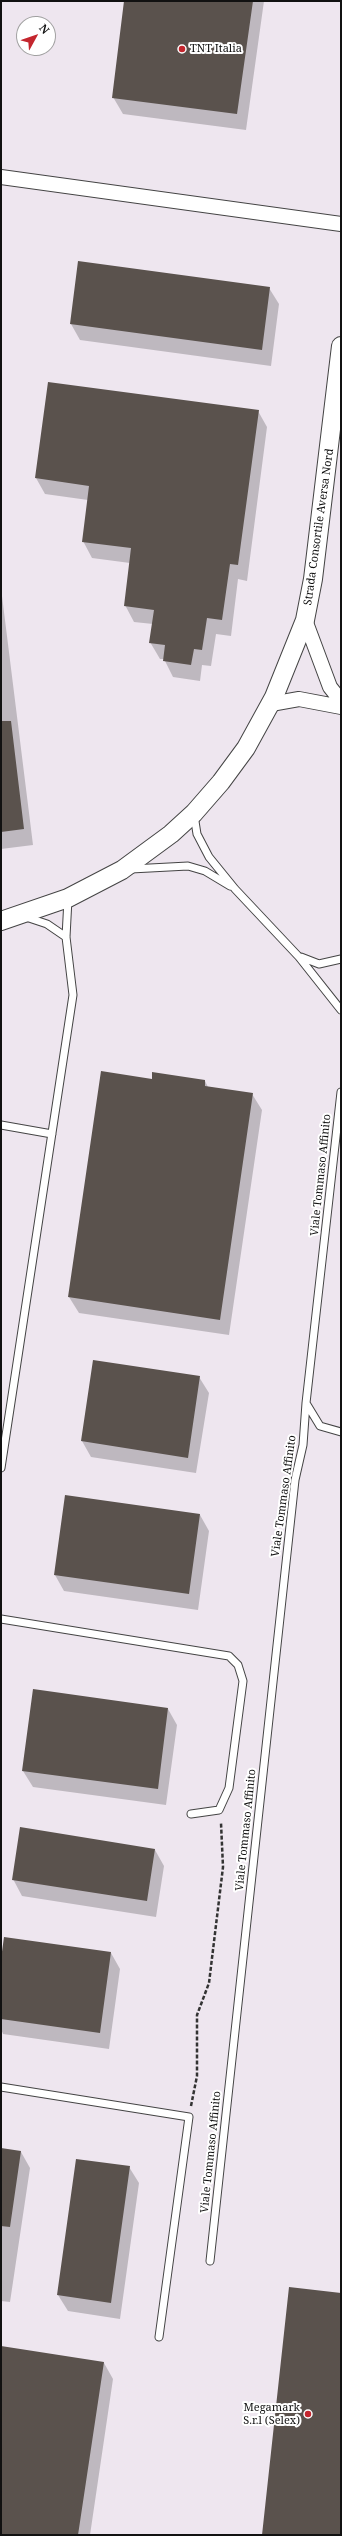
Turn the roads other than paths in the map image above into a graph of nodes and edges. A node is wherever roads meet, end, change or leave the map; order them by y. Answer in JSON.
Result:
{"nodes":[{"id":1,"x":1,"y":177,"type":"edge"},
{"id":2,"x":341,"y":224,"type":"edge"},
{"id":3,"x":341,"y":346,"type":"edge"},
{"id":4,"x":305,"y":620,"type":"junction"},
{"id":5,"x":341,"y":701,"type":"edge"},
{"id":6,"x":271,"y":704,"type":"junction"},
{"id":7,"x":341,"y":707,"type":"edge"},
{"id":8,"x":194,"y":813,"type":"junction"},
{"id":9,"x":122,"y":870,"type":"junction"},
{"id":10,"x":235,"y":889,"type":"junction"},
{"id":11,"x":68,"y":898,"type":"junction"},
{"id":12,"x":22,"y":915,"type":"junction"},
{"id":13,"x":1,"y":921,"type":"edge"},
{"id":14,"x":66,"y":938,"type":"junction"},
{"id":15,"x":299,"y":956,"type":"junction"},
{"id":16,"x":341,"y":959,"type":"edge"},
{"id":17,"x":341,"y":1010,"type":"edge"},
{"id":18,"x":341,"y":1092,"type":"edge"},
{"id":19,"x":1,"y":1125,"type":"edge"},
{"id":20,"x":52,"y":1134,"type":"junction"},
{"id":21,"x":306,"y":1403,"type":"junction"},
{"id":22,"x":341,"y":1432,"type":"edge"},
{"id":23,"x":1,"y":1468,"type":"edge"},
{"id":24,"x":1,"y":1619,"type":"edge"},
{"id":25,"x":191,"y":1814,"type":"dead end"},
{"id":26,"x":1,"y":2087,"type":"edge"},
{"id":27,"x":210,"y":2261,"type":"dead end"},
{"id":28,"x":159,"y":2337,"type":"dead end"}],
"edges":[{"from":1,"to":2,"type":"street"},
{"from":3,"to":4,"type":"street","name":"Strada Consortile Aversa Nord"},
{"from":4,"to":5,"type":"street"},
{"from":4,"to":6,"type":"street","name":"Strada Consortile Aversa Nord"},
{"from":6,"to":7,"type":"street"},
{"from":6,"to":8,"type":"street","name":"Strada Consortile Aversa Nord"},
{"from":8,"to":9,"type":"street","name":"Strada Consortile Aversa Nord"},
{"from":8,"to":10,"type":"lane"},
{"from":9,"to":10,"type":"lane"},
{"from":9,"to":11,"type":"street","name":"Strada Consortile Aversa Nord"},
{"from":10,"to":15,"type":"lane"},
{"from":11,"to":12,"type":"street","name":"Strada Consortile Aversa Nord"},
{"from":11,"to":14,"type":"lane"},
{"from":12,"to":13,"type":"street","name":"Strada Consortile Aversa Nord"},
{"from":12,"to":14,"type":"lane"},
{"from":14,"to":20,"type":"lane"},
{"from":15,"to":16,"type":"lane"},
{"from":15,"to":17,"type":"lane"},
{"from":18,"to":21,"type":"lane","name":"Viale Tommaso Affinito"},
{"from":19,"to":20,"type":"lane"},
{"from":20,"to":23,"type":"lane"},
{"from":21,"to":22,"type":"lane"},
{"from":21,"to":27,"type":"lane","name":"Viale Tommaso Affinito"},
{"from":24,"to":25,"type":"lane"},
{"from":26,"to":28,"type":"lane"}]}
